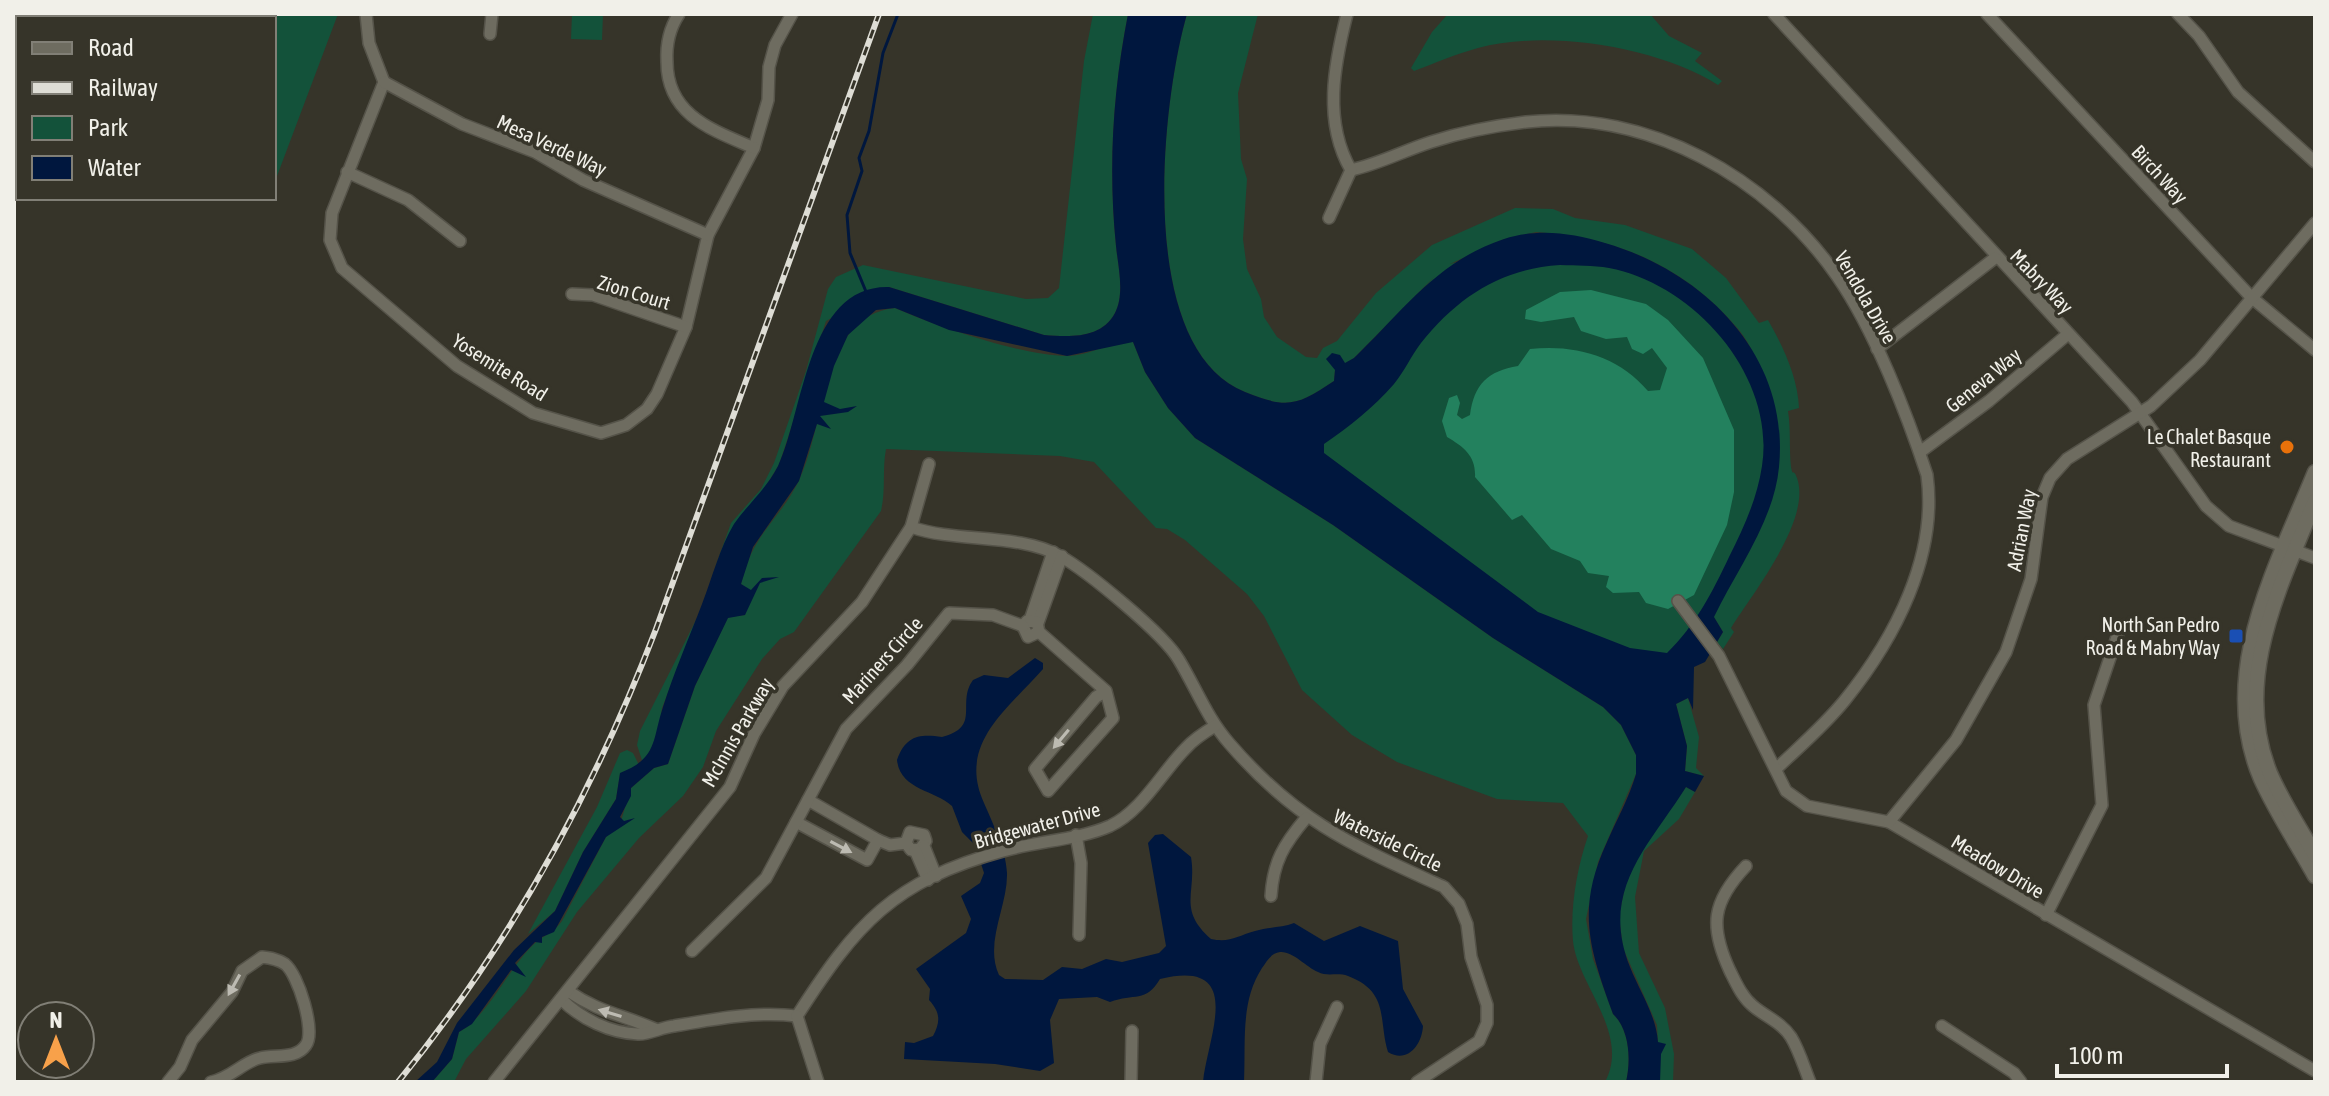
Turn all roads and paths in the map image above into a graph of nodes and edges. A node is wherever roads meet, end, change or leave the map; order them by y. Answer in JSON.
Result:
{"nodes":[{"id":1,"x":366,"y":14,"type":"edge"},
{"id":2,"x":492,"y":14,"type":"edge"},
{"id":3,"x":679,"y":14,"type":"edge"},
{"id":4,"x":792,"y":14,"type":"edge"},
{"id":5,"x":1347,"y":14,"type":"edge"},
{"id":6,"x":1774,"y":14,"type":"edge"},
{"id":7,"x":1987,"y":14,"type":"edge"},
{"id":8,"x":2178,"y":14,"type":"edge"},
{"id":9,"x":490,"y":34,"type":"dead end"},
{"id":10,"x":384,"y":82,"type":"junction"},
{"id":11,"x":754,"y":148,"type":"junction"},
{"id":12,"x":2315,"y":162,"type":"edge"},
{"id":13,"x":1351,"y":170,"type":"junction"},
{"id":14,"x":347,"y":172,"type":"junction"},
{"id":15,"x":1329,"y":218,"type":"dead end"},
{"id":16,"x":2315,"y":223,"type":"edge"},
{"id":17,"x":708,"y":235,"type":"junction"},
{"id":18,"x":460,"y":241,"type":"dead end"},
{"id":19,"x":1995,"y":258,"type":"junction"},
{"id":20,"x":572,"y":294,"type":"dead end"},
{"id":21,"x":2251,"y":297,"type":"junction"},
{"id":22,"x":686,"y":327,"type":"junction"},
{"id":23,"x":2068,"y":334,"type":"junction"},
{"id":24,"x":1877,"y":349,"type":"junction"},
{"id":25,"x":2315,"y":350,"type":"edge"},
{"id":26,"x":2140,"y":413,"type":"junction"},
{"id":27,"x":1920,"y":452,"type":"junction"},
{"id":28,"x":929,"y":464,"type":"dead end"},
{"id":29,"x":2315,"y":472,"type":"edge"},
{"id":30,"x":2315,"y":501,"type":"edge"},
{"id":31,"x":911,"y":527,"type":"junction"},
{"id":32,"x":2289,"y":551,"type":"junction"},
{"id":33,"x":1058,"y":554,"type":"junction"},
{"id":34,"x":2315,"y":558,"type":"edge"},
{"id":35,"x":1678,"y":601,"type":"dead end"},
{"id":36,"x":1033,"y":625,"type":"junction"},
{"id":37,"x":2118,"y":634,"type":"dead end"},
{"id":38,"x":1106,"y":691,"type":"junction"},
{"id":39,"x":1215,"y":726,"type":"junction"},
{"id":40,"x":1776,"y":769,"type":"junction"},
{"id":41,"x":808,"y":800,"type":"junction"},
{"id":42,"x":1306,"y":818,"type":"junction"},
{"id":43,"x":796,"y":822,"type":"junction"},
{"id":44,"x":1889,"y":822,"type":"junction"},
{"id":45,"x":1076,"y":835,"type":"junction"},
{"id":46,"x":878,"y":840,"type":"junction"},
{"id":47,"x":2315,"y":855,"type":"edge"},
{"id":48,"x":1746,"y":866,"type":"dead end"},
{"id":49,"x":2315,"y":876,"type":"edge"},
{"id":50,"x":932,"y":878,"type":"junction"},
{"id":51,"x":1271,"y":896,"type":"dead end"},
{"id":52,"x":2046,"y":915,"type":"junction"},
{"id":53,"x":1079,"y":935,"type":"dead end"},
{"id":54,"x":692,"y":951,"type":"dead end"},
{"id":55,"x":565,"y":995,"type":"junction"},
{"id":56,"x":1337,"y":1007,"type":"dead end"},
{"id":57,"x":797,"y":1016,"type":"junction"},
{"id":58,"x":1942,"y":1026,"type":"dead end"},
{"id":59,"x":1132,"y":1031,"type":"dead end"},
{"id":60,"x":2315,"y":1071,"type":"edge"},
{"id":61,"x":168,"y":1082,"type":"edge"},
{"id":62,"x":211,"y":1082,"type":"edge"},
{"id":63,"x":494,"y":1082,"type":"edge"},
{"id":64,"x":818,"y":1082,"type":"edge"},
{"id":65,"x":1131,"y":1082,"type":"edge"},
{"id":66,"x":1316,"y":1082,"type":"edge"},
{"id":67,"x":1417,"y":1082,"type":"edge"},
{"id":68,"x":1810,"y":1082,"type":"edge"},
{"id":69,"x":2021,"y":1082,"type":"edge"}],
"edges":[{"from":1,"to":10,"type":"street"},
{"from":2,"to":9,"type":"street"},
{"from":3,"to":11,"type":"street"},
{"from":4,"to":11,"type":"street","name":"Yosemite Road"},
{"from":5,"to":13,"type":"street"},
{"from":6,"to":19,"type":"street","name":"Mabry Way"},
{"from":7,"to":21,"type":"street","name":"Birch Way"},
{"from":8,"to":12,"type":"street"},
{"from":10,"to":14,"type":"street","name":"Yosemite Road"},
{"from":10,"to":17,"type":"street","name":"Mesa Verde Way"},
{"from":11,"to":17,"type":"street","name":"Yosemite Road"},
{"from":13,"to":15,"type":"street"},
{"from":13,"to":24,"type":"street","name":"Vendola Drive"},
{"from":14,"to":18,"type":"street"},
{"from":14,"to":22,"type":"street","name":"Yosemite Road"},
{"from":16,"to":21,"type":"street","name":"Adrian Way"},
{"from":17,"to":22,"type":"street","name":"Yosemite Road"},
{"from":19,"to":23,"type":"street","name":"Mabry Way"},
{"from":19,"to":24,"type":"street"},
{"from":20,"to":22,"type":"street","name":"Zion Court"},
{"from":21,"to":25,"type":"street","name":"Birch Way"},
{"from":21,"to":26,"type":"street","name":"Adrian Way"},
{"from":23,"to":26,"type":"street","name":"Mabry Way"},
{"from":23,"to":27,"type":"street","name":"Geneva Way"},
{"from":24,"to":27,"type":"street","name":"Vendola Drive"},
{"from":26,"to":32,"type":"street","name":"Mabry Way"},
{"from":26,"to":44,"type":"street","name":"Adrian Way"},
{"from":27,"to":40,"type":"street","name":"Vendola Drive"},
{"from":28,"to":31,"type":"street","name":"McInnis Parkway"},
{"from":29,"to":32,"type":"street"},
{"from":30,"to":32,"type":"street"},
{"from":31,"to":33,"type":"street","name":"Waterside Circle"},
{"from":31,"to":55,"type":"street","name":"McInnis Parkway"},
{"from":32,"to":34,"type":"street","name":"Mabry Way"},
{"from":32,"to":47,"type":"street"},
{"from":32,"to":49,"type":"street"},
{"from":33,"to":36,"type":"street"},
{"from":33,"to":39,"type":"street","name":"Waterside Circle"},
{"from":35,"to":40,"type":"street","name":"Meadow Drive"},
{"from":36,"to":38,"type":"street","name":"Mariners Circle"},
{"from":36,"to":41,"type":"street","name":"Mariners Circle"},
{"from":37,"to":52,"type":"street"},
{"from":38,"to":38,"type":"street","one_way":true},
{"from":39,"to":42,"type":"street","name":"Waterside Circle"},
{"from":39,"to":45,"type":"street","name":"Bridgewater Drive"},
{"from":40,"to":44,"type":"street","name":"Meadow Drive"},
{"from":41,"to":43,"type":"street","name":"Mariners Circle"},
{"from":41,"to":46,"type":"street"},
{"from":42,"to":51,"type":"street"},
{"from":42,"to":67,"type":"street","name":"Waterside Circle"},
{"from":43,"to":46,"type":"street","one_way":true},
{"from":43,"to":54,"type":"street","name":"Mariners Circle"},
{"from":44,"to":52,"type":"street","name":"Meadow Drive"},
{"from":45,"to":50,"type":"street","name":"Bridgewater Drive"},
{"from":45,"to":53,"type":"street"},
{"from":46,"to":50,"type":"street"},
{"from":48,"to":68,"type":"street"},
{"from":50,"to":57,"type":"street","name":"Bridgewater Drive"},
{"from":52,"to":60,"type":"street","name":"Meadow Drive"},
{"from":55,"to":57,"type":"street"},
{"from":55,"to":63,"type":"street","name":"McInnis Parkway"},
{"from":56,"to":66,"type":"street"},
{"from":57,"to":64,"type":"street"},
{"from":58,"to":69,"type":"street"},
{"from":59,"to":65,"type":"street"},
{"from":62,"to":61,"type":"street","one_way":true}]}
